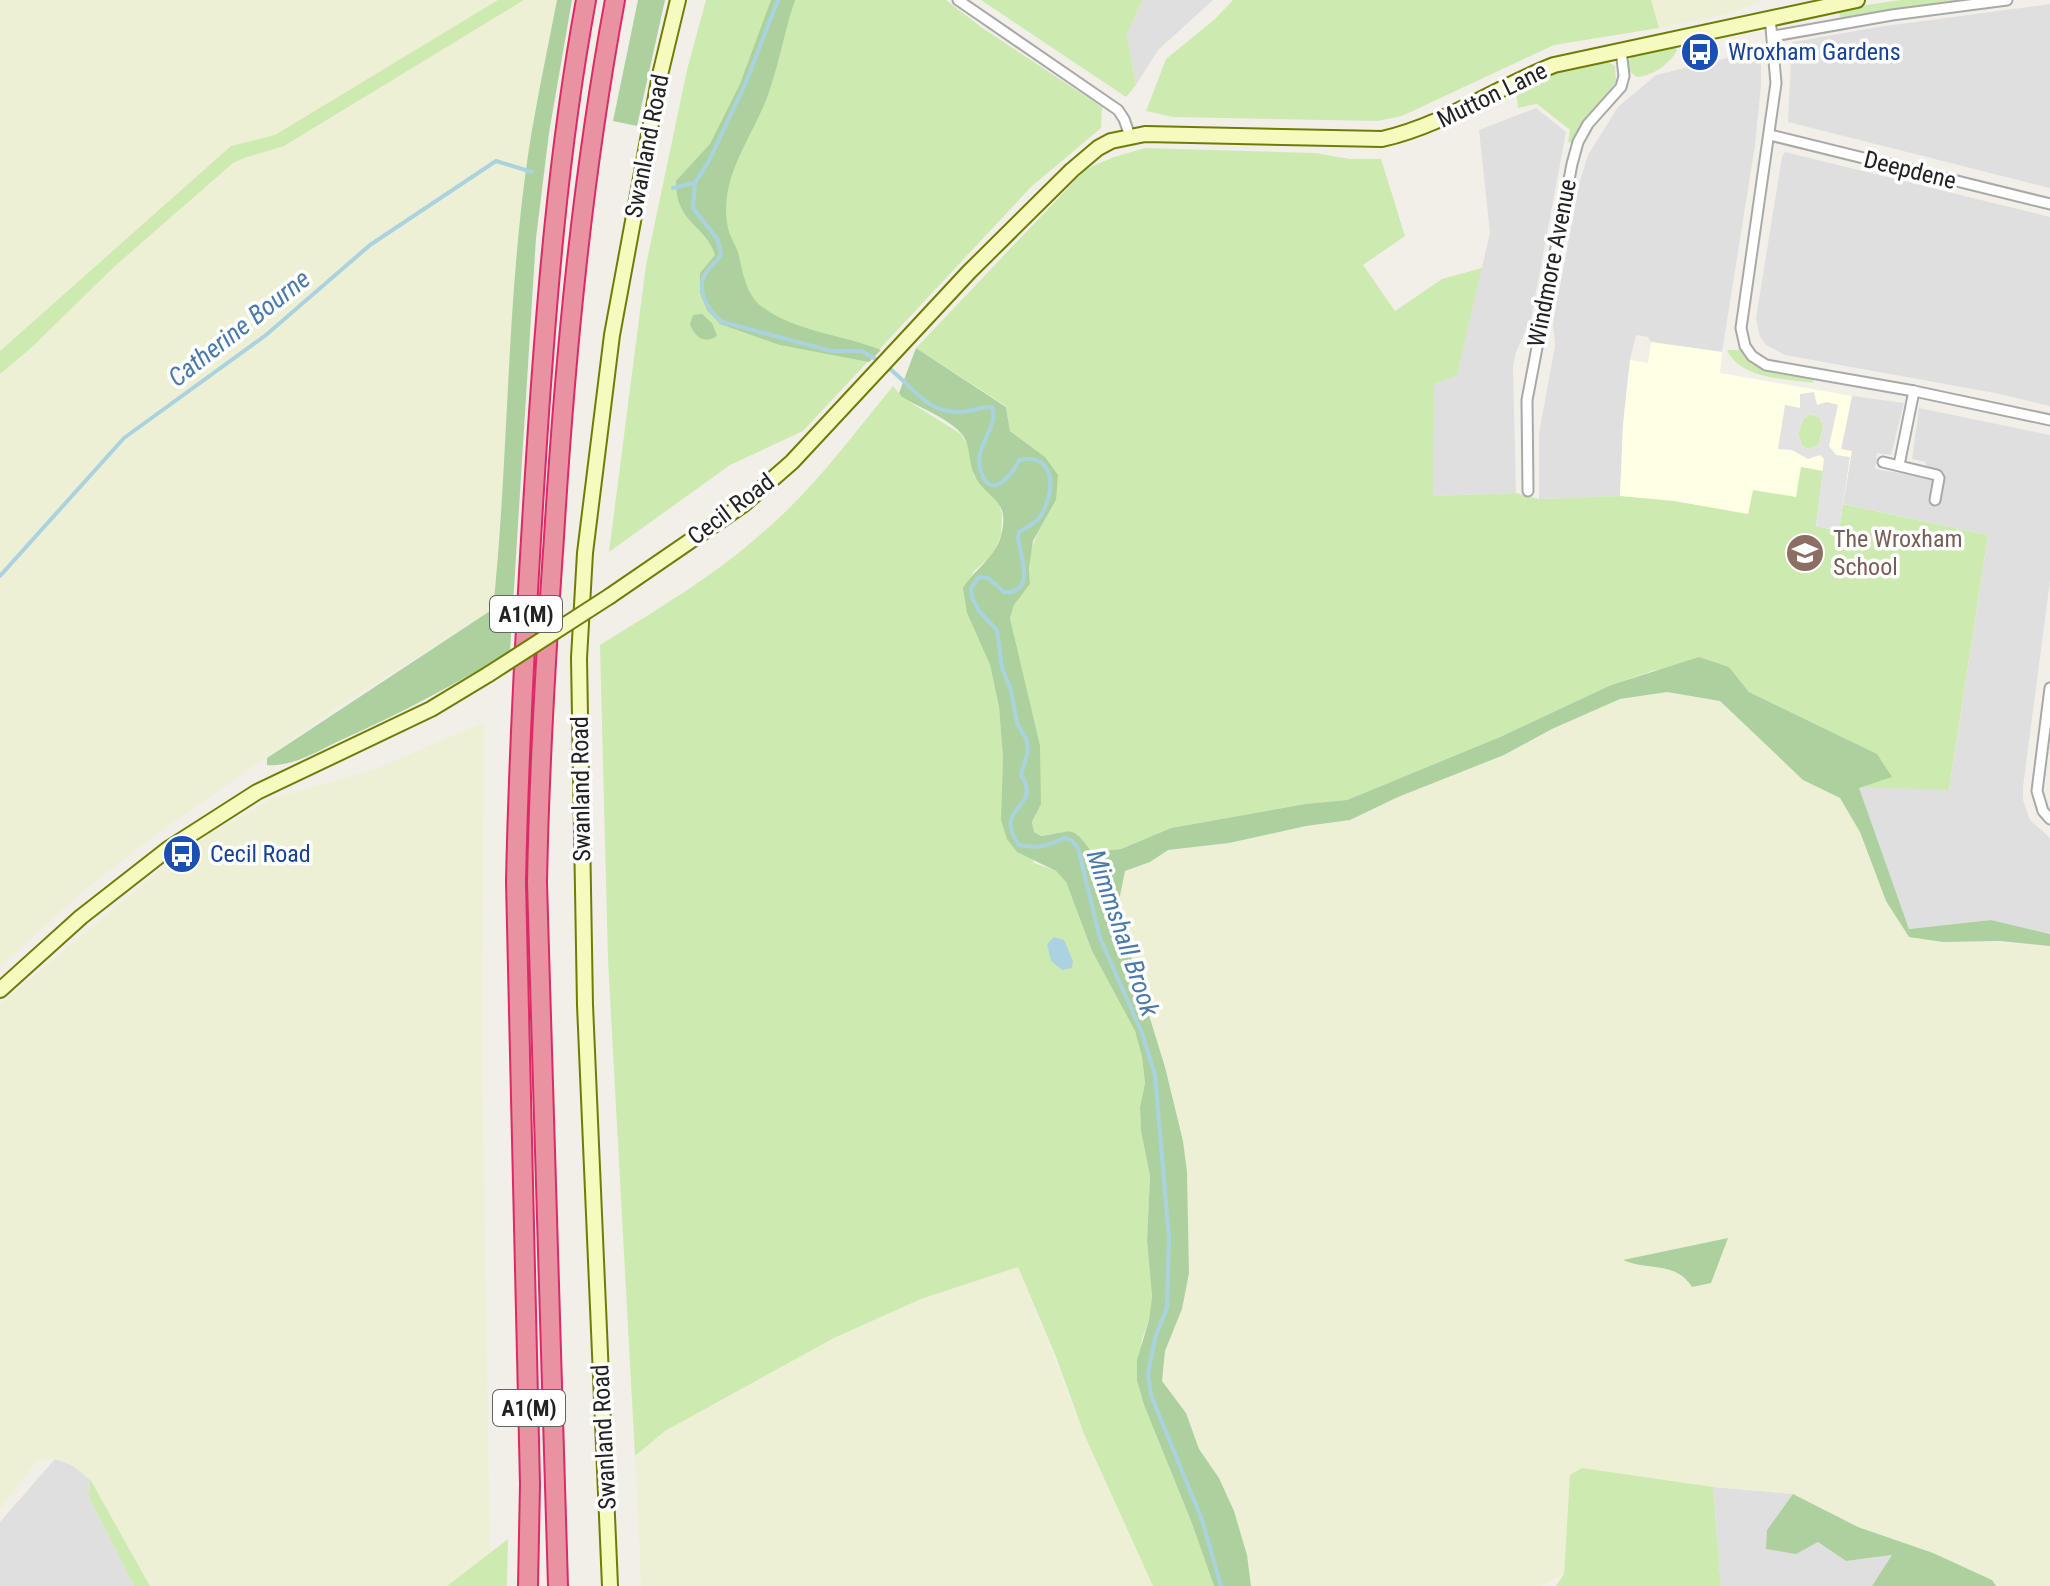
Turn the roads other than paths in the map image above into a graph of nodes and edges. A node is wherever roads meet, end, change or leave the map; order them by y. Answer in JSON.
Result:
{"nodes":[{"id":1,"x":586,"y":0,"type":"edge"},
{"id":2,"x":615,"y":0,"type":"edge"},
{"id":3,"x":678,"y":0,"type":"edge"},
{"id":4,"x":958,"y":0,"type":"edge"},
{"id":5,"x":1857,"y":0,"type":"edge"},
{"id":6,"x":2007,"y":0,"type":"edge"},
{"id":7,"x":1770,"y":17,"type":"junction"},
{"id":8,"x":1774,"y":36,"type":"junction"},
{"id":9,"x":1621,"y":50,"type":"junction"},
{"id":10,"x":1770,"y":135,"type":"junction"},
{"id":11,"x":1126,"y":137,"type":"junction"},
{"id":12,"x":2050,"y":204,"type":"edge"},
{"id":13,"x":1914,"y":391,"type":"junction"},
{"id":14,"x":2050,"y":420,"type":"edge"},
{"id":15,"x":1883,"y":462,"type":"dead end"},
{"id":16,"x":1899,"y":465,"type":"junction"},
{"id":17,"x":1528,"y":491,"type":"dead end"},
{"id":18,"x":1935,"y":500,"type":"dead end"},
{"id":19,"x":2050,"y":688,"type":"edge"},
{"id":20,"x":2050,"y":819,"type":"edge"},
{"id":21,"x":0,"y":990,"type":"edge"},
{"id":22,"x":528,"y":1586,"type":"edge"},
{"id":23,"x":558,"y":1586,"type":"edge"},
{"id":24,"x":610,"y":1586,"type":"edge"}],
"edges":[{"from":1,"to":22,"type":"highway","number":"A1(M)"},
{"from":2,"to":23,"type":"highway","number":"A1(M)"},
{"from":3,"to":24,"type":"main road","name":"Swanland Road"},
{"from":4,"to":11,"type":"street"},
{"from":5,"to":7,"type":"main road","name":"Mutton Lane"},
{"from":6,"to":8,"type":"street"},
{"from":7,"to":8,"type":"street"},
{"from":7,"to":9,"type":"main road","name":"Mutton Lane"},
{"from":8,"to":10,"type":"street"},
{"from":9,"to":11,"type":"main road","name":"Mutton Lane"},
{"from":9,"to":17,"type":"street","name":"Windmore Avenue"},
{"from":10,"to":12,"type":"street","name":"Deepdene"},
{"from":10,"to":13,"type":"street"},
{"from":11,"to":21,"type":"main road","name":"Cecil Road","bridge":true},
{"from":13,"to":14,"type":"street"},
{"from":13,"to":16,"type":"street"},
{"from":15,"to":16,"type":"street"},
{"from":16,"to":18,"type":"street"},
{"from":19,"to":20,"type":"street"}]}
